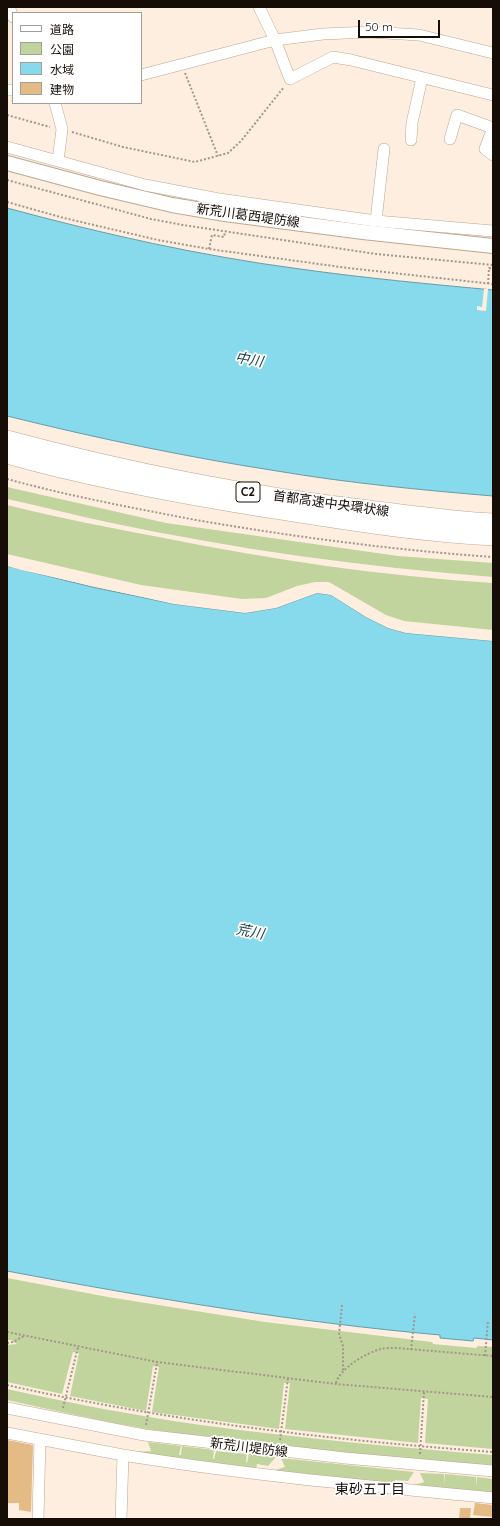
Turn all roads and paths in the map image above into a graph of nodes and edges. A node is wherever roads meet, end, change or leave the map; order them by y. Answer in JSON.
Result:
{"nodes":[{"id":1,"x":258,"y":7,"type":"edge"},
{"id":2,"x":275,"y":40,"type":"junction"},
{"id":3,"x":493,"y":53,"type":"edge"},
{"id":4,"x":182,"y":65,"type":"junction"},
{"id":5,"x":142,"y":75,"type":"edge"},
{"id":6,"x":422,"y":78,"type":"junction"},
{"id":7,"x":290,"y":79,"type":"junction"},
{"id":8,"x":493,"y":95,"type":"edge"},
{"id":9,"x":55,"y":104,"type":"edge"},
{"id":10,"x":7,"y":115,"type":"edge"},
{"id":11,"x":493,"y":128,"type":"edge"},
{"id":12,"x":62,"y":129,"type":"junction"},
{"id":13,"x":450,"y":139,"type":"dead end"},
{"id":14,"x":411,"y":140,"type":"dead end"},
{"id":15,"x":7,"y":146,"type":"edge"},
{"id":16,"x":384,"y":150,"type":"dead end"},
{"id":17,"x":493,"y":155,"type":"edge"},
{"id":18,"x":218,"y":156,"type":"junction"},
{"id":19,"x":58,"y":161,"type":"junction"},
{"id":20,"x":7,"y":162,"type":"edge"},
{"id":21,"x":7,"y":180,"type":"edge"},
{"id":22,"x":170,"y":190,"type":"junction"},
{"id":23,"x":7,"y":202,"type":"edge"},
{"id":24,"x":172,"y":205,"type":"junction"},
{"id":25,"x":376,"y":221,"type":"junction"},
{"id":26,"x":493,"y":231,"type":"edge"},
{"id":27,"x":225,"y":232,"type":"junction"},
{"id":28,"x":493,"y":246,"type":"edge"},
{"id":29,"x":209,"y":249,"type":"junction"},
{"id":30,"x":493,"y":265,"type":"edge"},
{"id":31,"x":493,"y":269,"type":"edge"},
{"id":32,"x":488,"y":284,"type":"junction"},
{"id":33,"x":493,"y":284,"type":"edge"},
{"id":34,"x":7,"y":439,"type":"edge"},
{"id":35,"x":7,"y":455,"type":"edge"},
{"id":36,"x":7,"y":480,"type":"edge"},
{"id":37,"x":493,"y":522,"type":"edge"},
{"id":38,"x":493,"y":537,"type":"edge"},
{"id":39,"x":493,"y":557,"type":"edge"},
{"id":40,"x":342,"y":1305,"type":"dead end"},
{"id":41,"x":415,"y":1314,"type":"dead end"},
{"id":42,"x":488,"y":1321,"type":"dead end"},
{"id":43,"x":7,"y":1332,"type":"edge"},
{"id":44,"x":24,"y":1336,"type":"junction"},
{"id":45,"x":7,"y":1343,"type":"edge"},
{"id":46,"x":78,"y":1347,"type":"junction"},
{"id":47,"x":411,"y":1350,"type":"junction"},
{"id":48,"x":485,"y":1356,"type":"junction"},
{"id":49,"x":493,"y":1356,"type":"edge"},
{"id":50,"x":157,"y":1362,"type":"junction"},
{"id":51,"x":343,"y":1371,"type":"junction"},
{"id":52,"x":288,"y":1378,"type":"junction"},
{"id":53,"x":336,"y":1384,"type":"junction"},
{"id":54,"x":7,"y":1385,"type":"edge"},
{"id":55,"x":424,"y":1392,"type":"junction"},
{"id":56,"x":493,"y":1397,"type":"edge"},
{"id":57,"x":65,"y":1398,"type":"junction"},
{"id":58,"x":7,"y":1408,"type":"edge"},
{"id":59,"x":63,"y":1412,"type":"dead end"},
{"id":60,"x":148,"y":1414,"type":"junction"},
{"id":61,"x":145,"y":1428,"type":"dead end"},
{"id":62,"x":281,"y":1432,"type":"junction"},
{"id":63,"x":7,"y":1433,"type":"edge"},
{"id":64,"x":40,"y":1439,"type":"junction"},
{"id":65,"x":421,"y":1447,"type":"junction"},
{"id":66,"x":493,"y":1452,"type":"edge"},
{"id":67,"x":123,"y":1455,"type":"junction"},
{"id":68,"x":493,"y":1471,"type":"edge"},
{"id":69,"x":493,"y":1498,"type":"edge"},
{"id":70,"x":38,"y":1519,"type":"edge"},
{"id":71,"x":121,"y":1519,"type":"edge"}],
"edges":[{"from":1,"to":2,"type":"street"},
{"from":2,"to":3,"type":"street"},
{"from":2,"to":4,"type":"street"},
{"from":2,"to":7,"type":"street"},
{"from":4,"to":5,"type":"street"},
{"from":4,"to":18,"type":"path"},
{"from":6,"to":7,"type":"street"},
{"from":6,"to":8,"type":"street"},
{"from":6,"to":14,"type":"street"},
{"from":7,"to":18,"type":"path"},
{"from":9,"to":12,"type":"street"},
{"from":10,"to":12,"type":"path"},
{"from":11,"to":13,"type":"street"},
{"from":11,"to":17,"type":"street"},
{"from":12,"to":18,"type":"path"},
{"from":12,"to":19,"type":"street"},
{"from":15,"to":19,"type":"street"},
{"from":16,"to":25,"type":"street"},
{"from":19,"to":22,"type":"street"},
{"from":20,"to":24,"type":"main road","name":"新荒川葛西堤防線"},
{"from":21,"to":27,"type":"path"},
{"from":22,"to":24,"type":"street"},
{"from":22,"to":25,"type":"street"},
{"from":23,"to":29,"type":"path"},
{"from":24,"to":28,"type":"main road","name":"新荒川葛西堤防線"},
{"from":25,"to":26,"type":"street"},
{"from":27,"to":29,"type":"path"},
{"from":27,"to":30,"type":"path"},
{"from":29,"to":32,"type":"path"},
{"from":31,"to":32,"type":"path"},
{"from":32,"to":33,"type":"path"},
{"from":34,"to":37,"type":"highway","name":"首都高速中央環状線","number":"C2"},
{"from":35,"to":38,"type":"highway","name":"首都高速中央環状線","number":"C2"},
{"from":36,"to":39,"type":"path"},
{"from":40,"to":51,"type":"path"},
{"from":41,"to":47,"type":"path"},
{"from":42,"to":48,"type":"path"},
{"from":43,"to":44,"type":"path"},
{"from":44,"to":45,"type":"path"},
{"from":44,"to":46,"type":"path"},
{"from":46,"to":50,"type":"path"},
{"from":46,"to":57,"type":"path"},
{"from":47,"to":48,"type":"path"},
{"from":47,"to":51,"type":"path"},
{"from":48,"to":49,"type":"path"},
{"from":50,"to":52,"type":"path"},
{"from":50,"to":60,"type":"path"},
{"from":51,"to":53,"type":"path"},
{"from":52,"to":53,"type":"path"},
{"from":52,"to":62,"type":"path"},
{"from":53,"to":55,"type":"path"},
{"from":54,"to":57,"type":"path"},
{"from":55,"to":56,"type":"path"},
{"from":55,"to":65,"type":"path"},
{"from":57,"to":59,"type":"path"},
{"from":57,"to":60,"type":"path"},
{"from":58,"to":68,"type":"street","name":"新荒川堤防線"},
{"from":60,"to":61,"type":"path"},
{"from":60,"to":62,"type":"path"},
{"from":62,"to":65,"type":"path"},
{"from":63,"to":64,"type":"street"},
{"from":64,"to":67,"type":"street"},
{"from":64,"to":70,"type":"street"},
{"from":65,"to":66,"type":"path"},
{"from":67,"to":69,"type":"street"},
{"from":67,"to":71,"type":"street"}]}
